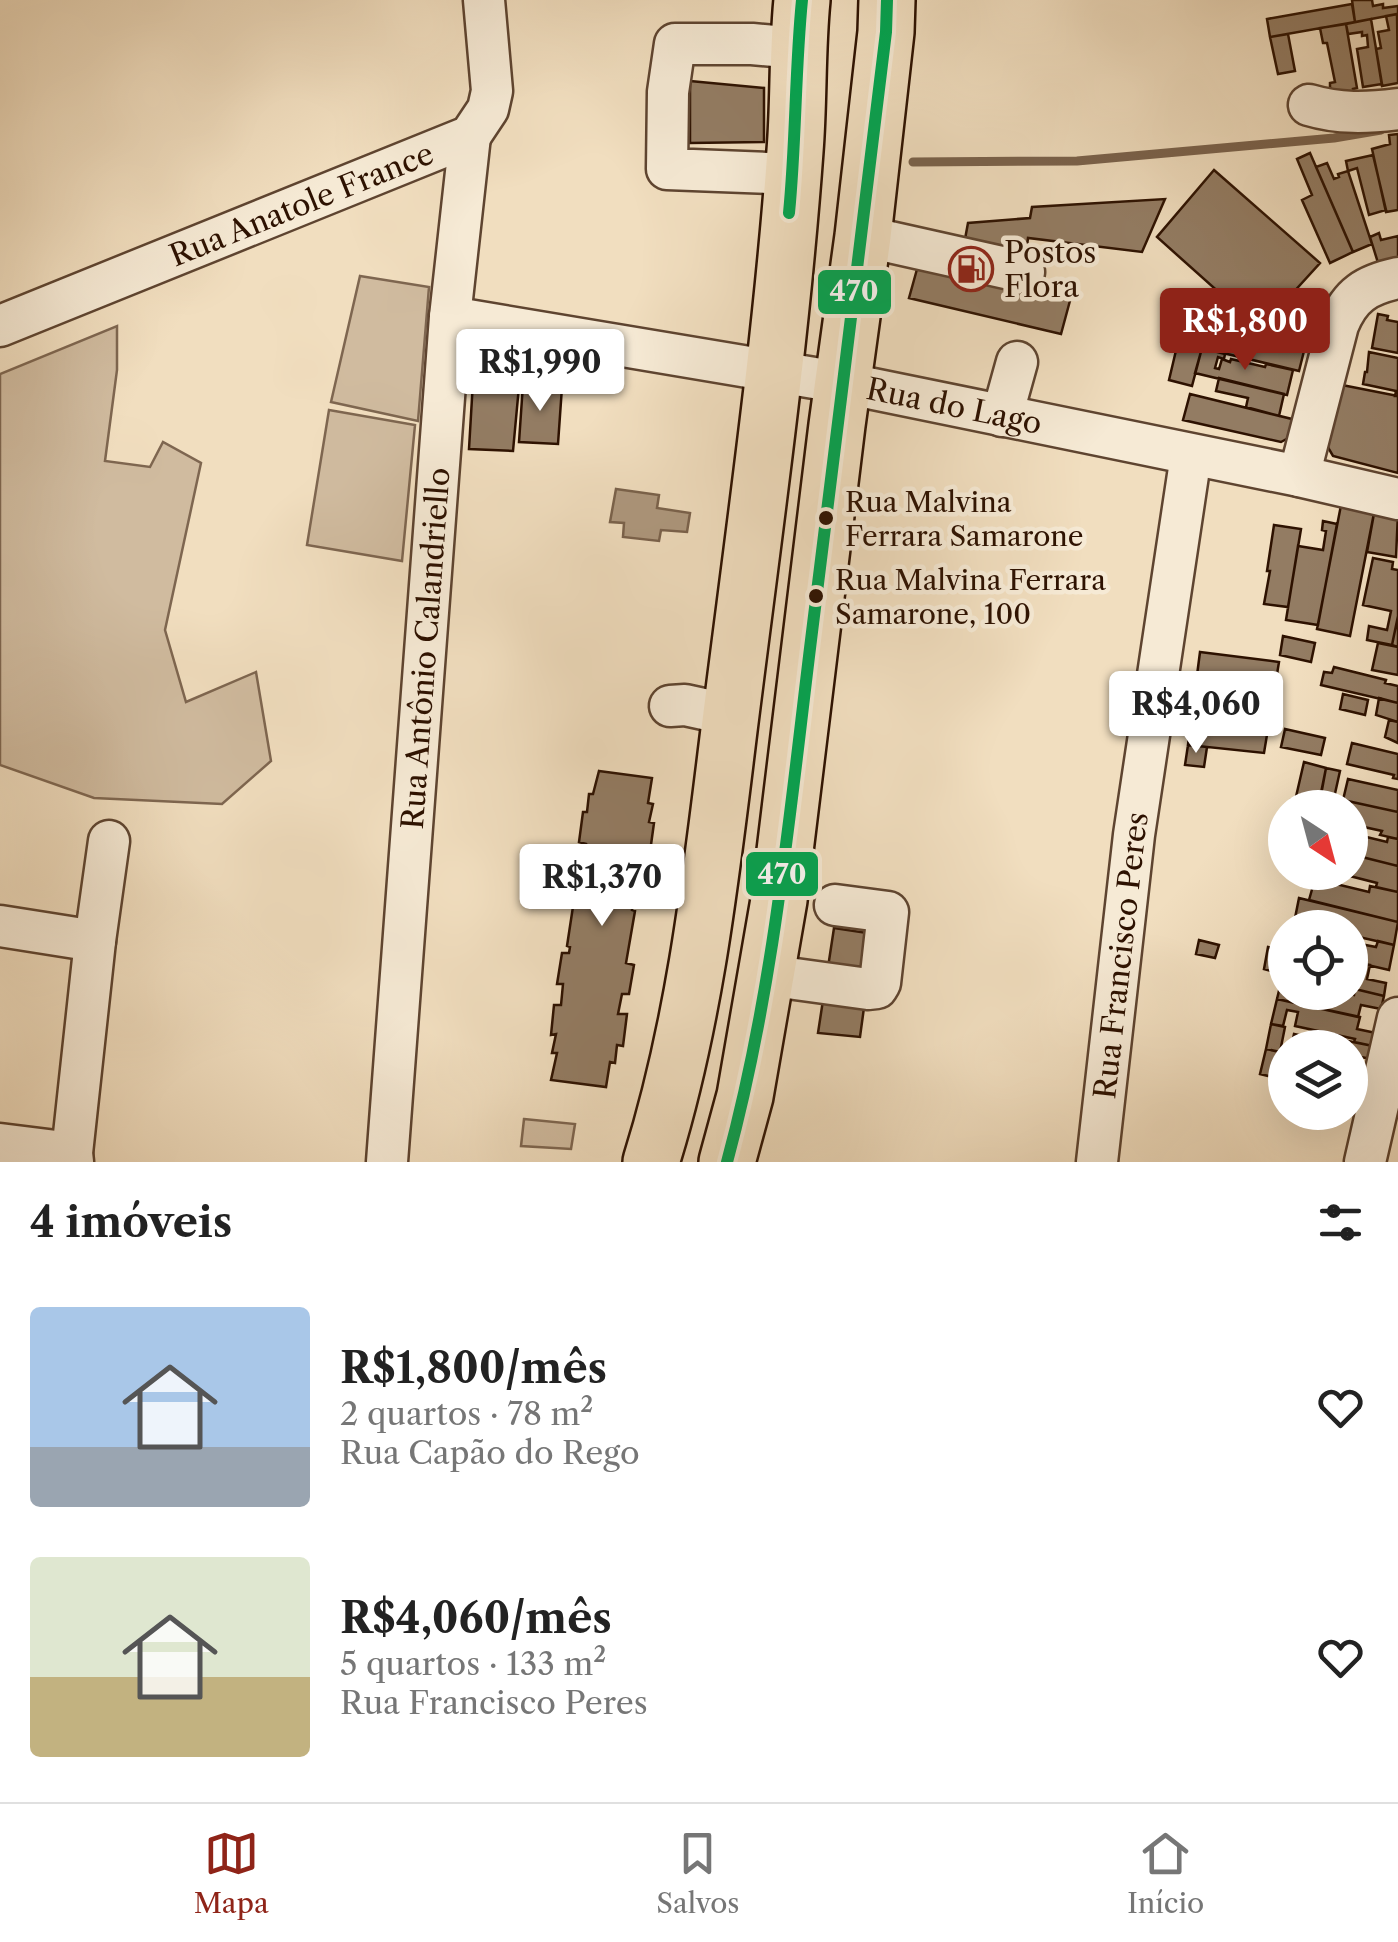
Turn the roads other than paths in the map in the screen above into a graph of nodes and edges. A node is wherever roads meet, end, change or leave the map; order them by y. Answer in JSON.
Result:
{"nodes":[{"id":1,"x":484,"y":0,"type":"edge"},
{"id":2,"x":887,"y":0,"type":"edge"},
{"id":3,"x":800,"y":24,"type":"edge"},
{"id":4,"x":1309,"y":105,"type":"dead end"},
{"id":5,"x":1398,"y":109,"type":"edge"},
{"id":6,"x":470,"y":136,"type":"junction"},
{"id":7,"x":793,"y":174,"type":"junction"},
{"id":8,"x":863,"y":236,"type":"junction"},
{"id":9,"x":1024,"y":272,"type":"dead end"},
{"id":10,"x":1398,"y":278,"type":"edge"},
{"id":11,"x":450,"y":318,"type":"junction"},
{"id":12,"x":0,"y":326,"type":"edge"},
{"id":13,"x":1017,"y":362,"type":"dead end"},
{"id":14,"x":773,"y":372,"type":"junction"},
{"id":15,"x":844,"y":383,"type":"junction"},
{"id":16,"x":1002,"y":416,"type":"junction"},
{"id":17,"x":1191,"y":456,"type":"junction"},
{"id":18,"x":1299,"y":476,"type":"junction"},
{"id":19,"x":1398,"y":499,"type":"edge"},
{"id":20,"x":670,"y":706,"type":"dead end"},
{"id":21,"x":730,"y":714,"type":"junction"},
{"id":22,"x":108,"y":841,"type":"dead end"},
{"id":23,"x":835,"y":905,"type":"dead end"},
{"id":24,"x":0,"y":926,"type":"edge"},
{"id":25,"x":95,"y":941,"type":"junction"},
{"id":26,"x":766,"y":975,"type":"junction"},
{"id":27,"x":1398,"y":1018,"type":"edge"},
{"id":28,"x":659,"y":1137,"type":"edge"},
{"id":29,"x":0,"y":1144,"type":"edge"},
{"id":30,"x":73,"y":1158,"type":"edge"},
{"id":31,"x":387,"y":1162,"type":"edge"},
{"id":32,"x":629,"y":1162,"type":"edge"},
{"id":33,"x":727,"y":1162,"type":"edge"},
{"id":34,"x":1096,"y":1162,"type":"edge"},
{"id":35,"x":1365,"y":1162,"type":"edge"}],
"edges":[{"from":1,"to":6,"type":"street","name":"Rua Anatole France"},
{"from":2,"to":8,"type":"highway"},
{"from":3,"to":7,"type":"highway"},
{"from":3,"to":7,"type":"street"},
{"from":4,"to":5,"type":"street"},
{"from":6,"to":11,"type":"street","name":"Rua Antônio Calandriello"},
{"from":6,"to":12,"type":"street","name":"Rua Anatole France"},
{"from":7,"to":14,"type":"highway"},
{"from":8,"to":9,"type":"street"},
{"from":8,"to":15,"type":"highway"},
{"from":10,"to":18,"type":"street"},
{"from":11,"to":14,"type":"street","name":"Rua do Lago"},
{"from":11,"to":31,"type":"street","name":"Rua Antônio Calandriello"},
{"from":13,"to":16,"type":"street"},
{"from":14,"to":15,"type":"street","name":"Rua do Lago"},
{"from":14,"to":21,"type":"highway"},
{"from":15,"to":16,"type":"street","name":"Rua do Lago"},
{"from":15,"to":26,"type":"highway"},
{"from":16,"to":17,"type":"street","name":"Rua do Lago"},
{"from":17,"to":18,"type":"street","name":"Rua do Lago"},
{"from":17,"to":34,"type":"street","name":"Rua Francisco Peres"},
{"from":18,"to":19,"type":"street","name":"Rua do Lago"},
{"from":20,"to":21,"type":"street"},
{"from":21,"to":28,"type":"highway"},
{"from":22,"to":25,"type":"street"},
{"from":23,"to":26,"type":"street"},
{"from":24,"to":25,"type":"street"},
{"from":25,"to":30,"type":"street"},
{"from":26,"to":33,"type":"highway"},
{"from":27,"to":35,"type":"street"},
{"from":28,"to":32,"type":"highway"},
{"from":29,"to":30,"type":"street"}]}
